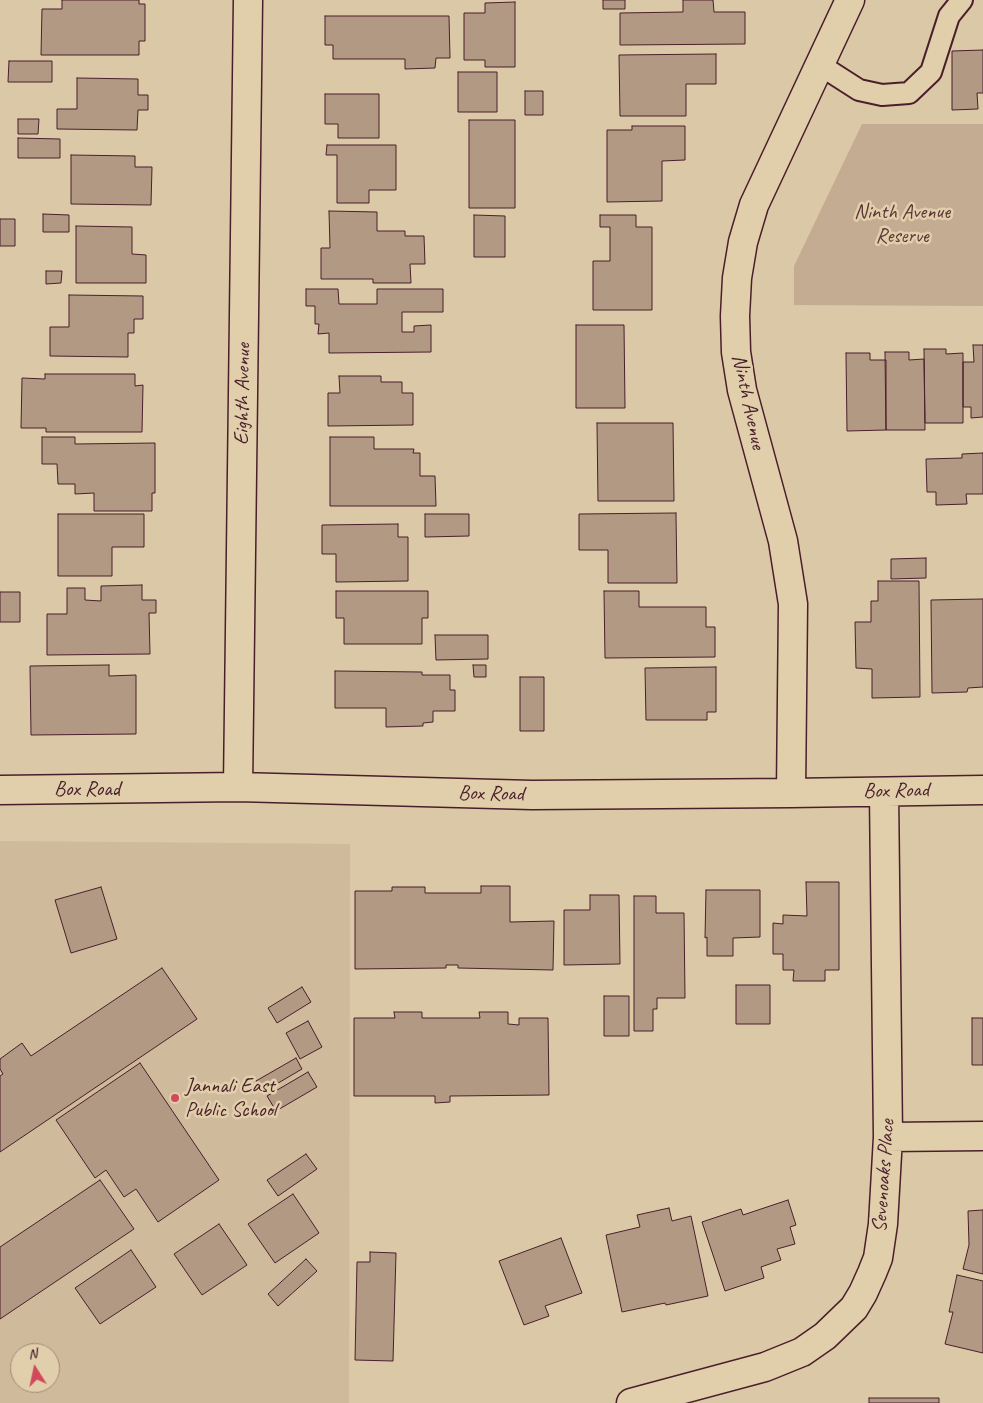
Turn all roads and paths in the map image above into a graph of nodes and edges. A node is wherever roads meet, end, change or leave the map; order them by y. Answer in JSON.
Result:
{"nodes":[{"id":1,"x":248,"y":0,"type":"edge"},
{"id":2,"x":850,"y":0,"type":"edge"},
{"id":3,"x":962,"y":0,"type":"edge"},
{"id":4,"x":820,"y":64,"type":"junction"},
{"id":5,"x":238,"y":787,"type":"junction"},
{"id":6,"x":0,"y":790,"type":"edge"},
{"id":7,"x":983,"y":790,"type":"edge"},
{"id":8,"x":884,"y":792,"type":"junction"},
{"id":9,"x":791,"y":793,"type":"junction"},
{"id":10,"x":983,"y":1136,"type":"edge"},
{"id":11,"x":888,"y":1137,"type":"junction"},
{"id":12,"x":630,"y":1403,"type":"edge"}],
"edges":[{"from":1,"to":5,"type":"street","name":"Eighth Avenue"},
{"from":2,"to":4,"type":"street","name":"Ninth Avenue"},
{"from":3,"to":4,"type":"lane"},
{"from":4,"to":9,"type":"street","name":"Ninth Avenue"},
{"from":5,"to":6,"type":"street","name":"Box Road"},
{"from":5,"to":9,"type":"street","name":"Box Road"},
{"from":7,"to":8,"type":"street","name":"Box Road"},
{"from":8,"to":9,"type":"street","name":"Box Road"},
{"from":8,"to":11,"type":"street","name":"Sevenoaks Place"},
{"from":10,"to":11,"type":"street"},
{"from":11,"to":12,"type":"street","name":"Sevenoaks Place"}]}
